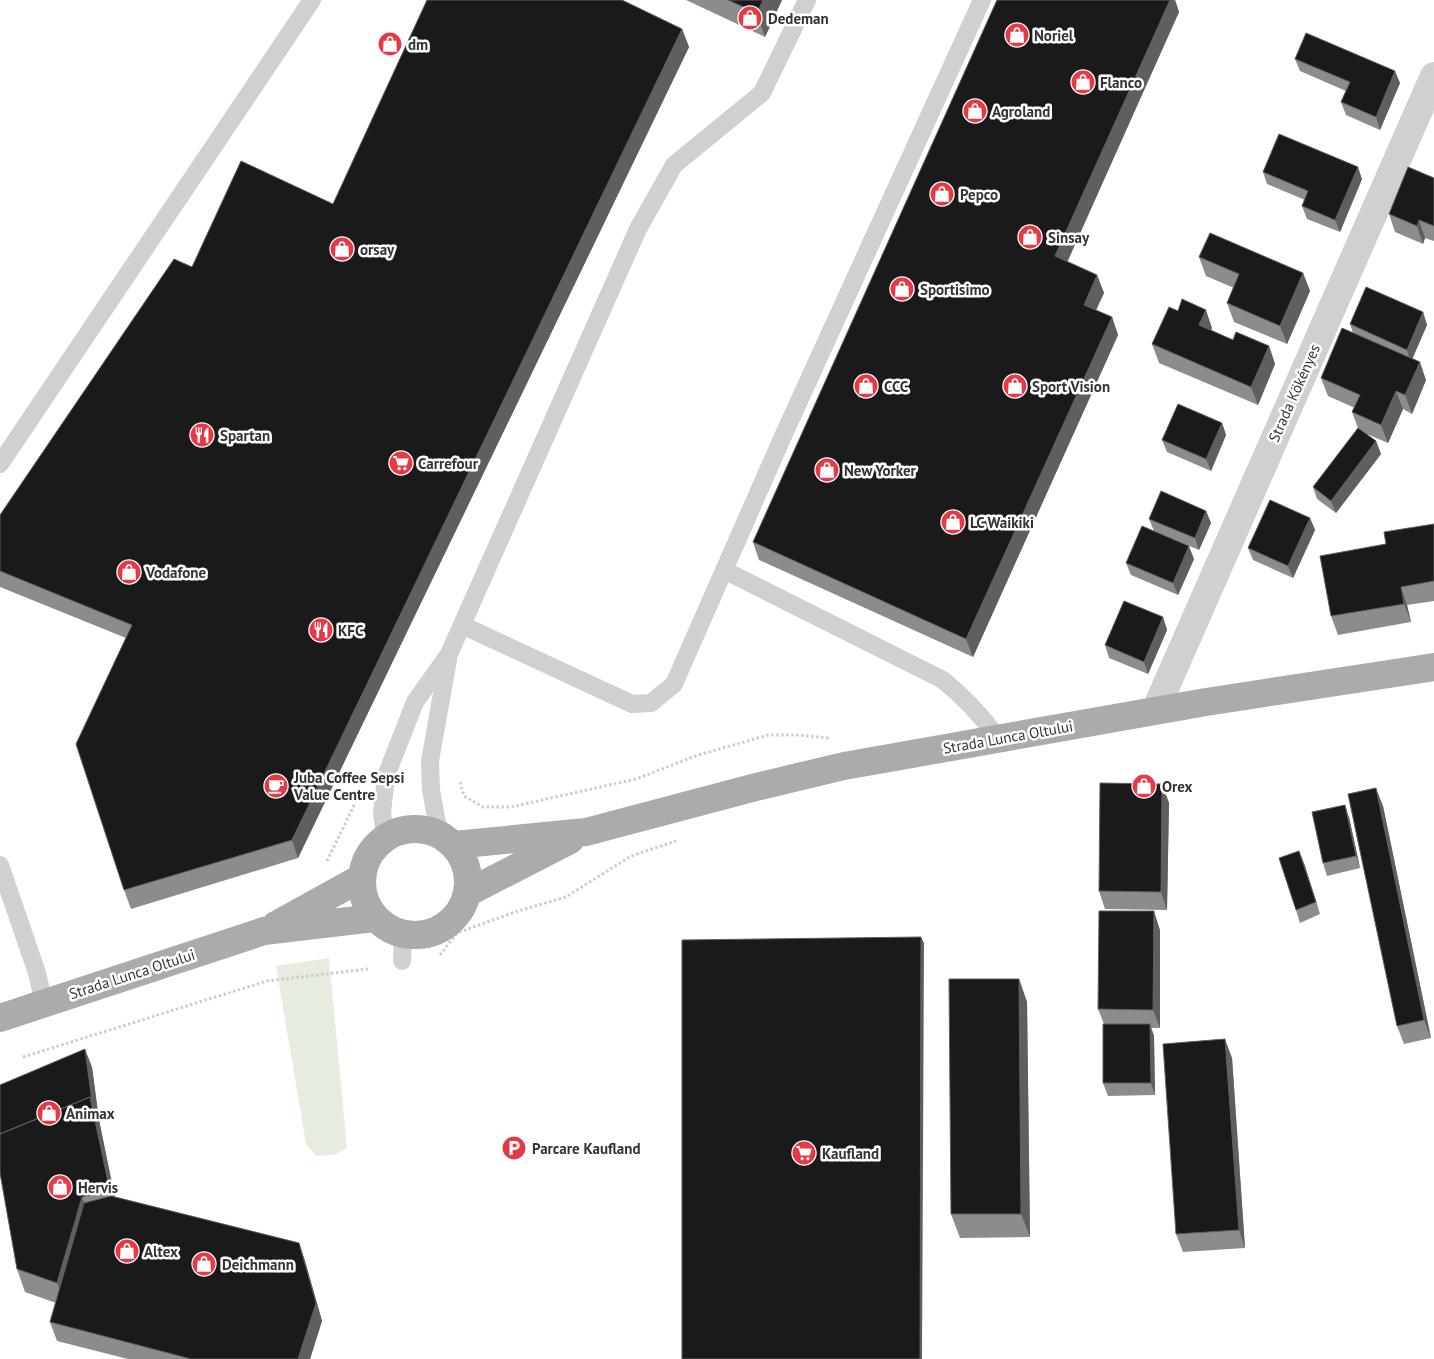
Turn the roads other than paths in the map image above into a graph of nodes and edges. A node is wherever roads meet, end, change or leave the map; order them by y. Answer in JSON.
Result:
{"nodes":[{"id":1,"x":312,"y":0,"type":"edge"},
{"id":2,"x":807,"y":0,"type":"edge"},
{"id":3,"x":982,"y":0,"type":"edge"},
{"id":4,"x":1434,"y":76,"type":"edge"},
{"id":5,"x":0,"y":464,"type":"edge"},
{"id":6,"x":724,"y":570,"type":"junction"},
{"id":7,"x":462,"y":625,"type":"junction"},
{"id":8,"x":448,"y":654,"type":"junction"},
{"id":9,"x":1434,"y":667,"type":"edge"},
{"id":10,"x":1155,"y":711,"type":"junction"},
{"id":11,"x":998,"y":738,"type":"junction"},
{"id":12,"x":586,"y":832,"type":"junction"},
{"id":13,"x":385,"y":837,"type":"junction"},
{"id":14,"x":446,"y":840,"type":"junction"},
{"id":15,"x":0,"y":864,"type":"edge"},
{"id":16,"x":361,"y":878,"type":"junction"},
{"id":17,"x":467,"y":893,"type":"junction"},
{"id":18,"x":374,"y":918,"type":"junction"},
{"id":19,"x":264,"y":932,"type":"junction"},
{"id":20,"x":44,"y":1003,"type":"junction"},
{"id":21,"x":0,"y":1018,"type":"edge"}],
"edges":[{"from":1,"to":5,"type":"lane"},
{"from":2,"to":7,"type":"lane"},
{"from":3,"to":6,"type":"lane"},
{"from":4,"to":10,"type":"street","name":"Strada Kökényes"},
{"from":6,"to":7,"type":"lane"},
{"from":6,"to":11,"type":"lane"},
{"from":7,"to":8,"type":"lane"},
{"from":8,"to":13,"type":"lane"},
{"from":8,"to":14,"type":"lane"},
{"from":9,"to":10,"type":"main road","name":"Strada Lunca Oltului"},
{"from":10,"to":11,"type":"main road","name":"Strada Lunca Oltului"},
{"from":11,"to":12,"type":"main road","name":"Strada Lunca Oltului"},
{"from":12,"to":14,"type":"main road"},
{"from":12,"to":17,"type":"main road"},
{"from":13,"to":14,"type":"main road"},
{"from":13,"to":16,"type":"main road"},
{"from":14,"to":17,"type":"main road"},
{"from":15,"to":20,"type":"lane"},
{"from":16,"to":18,"type":"main road"},
{"from":16,"to":19,"type":"main road"},
{"from":17,"to":18,"type":"main road"},
{"from":18,"to":19,"type":"main road"},
{"from":19,"to":20,"type":"main road","name":"Strada Lunca Oltului"},
{"from":20,"to":21,"type":"main road","name":"Strada Lunca Oltului"}]}
